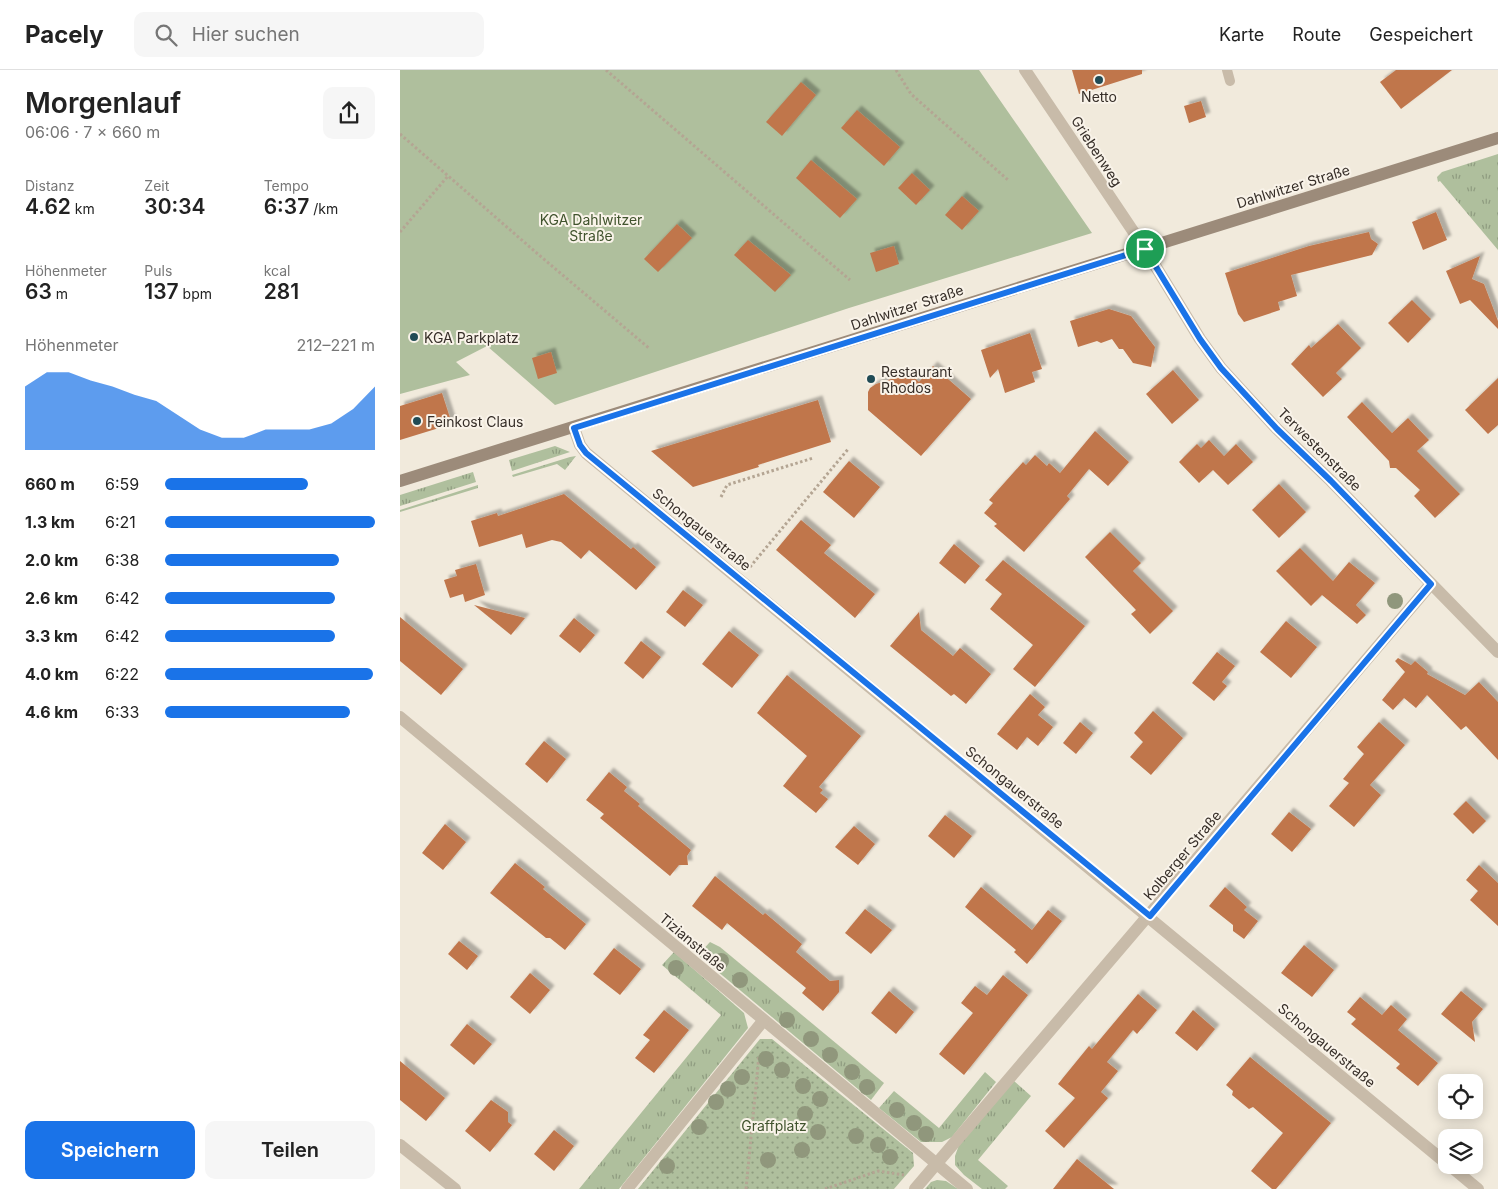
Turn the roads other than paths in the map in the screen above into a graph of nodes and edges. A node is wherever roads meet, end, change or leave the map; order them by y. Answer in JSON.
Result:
{"nodes":[{"id":1,"x":1025,"y":70,"type":"edge"},
{"id":2,"x":1227,"y":70,"type":"edge"},
{"id":3,"x":1230,"y":81,"type":"dead end"},
{"id":4,"x":1498,"y":138,"type":"edge"},
{"id":5,"x":1145,"y":249,"type":"junction"},
{"id":6,"x":574,"y":428,"type":"junction"},
{"id":7,"x":400,"y":481,"type":"edge"},
{"id":8,"x":1431,"y":584,"type":"junction"},
{"id":9,"x":1498,"y":652,"type":"edge"},
{"id":10,"x":400,"y":717,"type":"edge"},
{"id":11,"x":1150,"y":916,"type":"junction"},
{"id":12,"x":763,"y":1020,"type":"junction"},
{"id":13,"x":400,"y":1145,"type":"edge"},
{"id":14,"x":1438,"y":1156,"type":"edge"},
{"id":15,"x":936,"y":1164,"type":"junction"},
{"id":16,"x":1460,"y":1174,"type":"edge"},
{"id":17,"x":455,"y":1189,"type":"edge"},
{"id":18,"x":627,"y":1189,"type":"edge"},
{"id":19,"x":915,"y":1189,"type":"edge"},
{"id":20,"x":967,"y":1189,"type":"edge"},
{"id":21,"x":1478,"y":1189,"type":"edge"}],
"edges":[{"from":1,"to":5,"type":"street","name":"Griebenweg"},
{"from":2,"to":3,"type":"lane"},
{"from":4,"to":5,"type":"main road","name":"Dahlwitzer Straße"},
{"from":5,"to":6,"type":"main road","name":"Dahlwitzer Straße"},
{"from":5,"to":8,"type":"street","name":"Terwestenstraße"},
{"from":6,"to":7,"type":"main road","name":"Dahlwitzer Straße"},
{"from":6,"to":11,"type":"street","name":"Schongauerstraße"},
{"from":8,"to":9,"type":"street","name":"Terwestenstraße"},
{"from":8,"to":11,"type":"street","name":"Kolberger Straße"},
{"from":10,"to":12,"type":"street","name":"Tizianstraße"},
{"from":11,"to":14,"type":"street","name":"Schongauerstraße"},
{"from":11,"to":15,"type":"street","name":"Kolberger Straße"},
{"from":12,"to":15,"type":"street","name":"Tizianstraße"},
{"from":12,"to":18,"type":"street"},
{"from":13,"to":17,"type":"street"},
{"from":15,"to":19,"type":"street","name":"Kolberger Straße"},
{"from":15,"to":20,"type":"street","name":"Tizianstraße"},
{"from":16,"to":21,"type":"street","name":"Schongauerstraße"}]}
